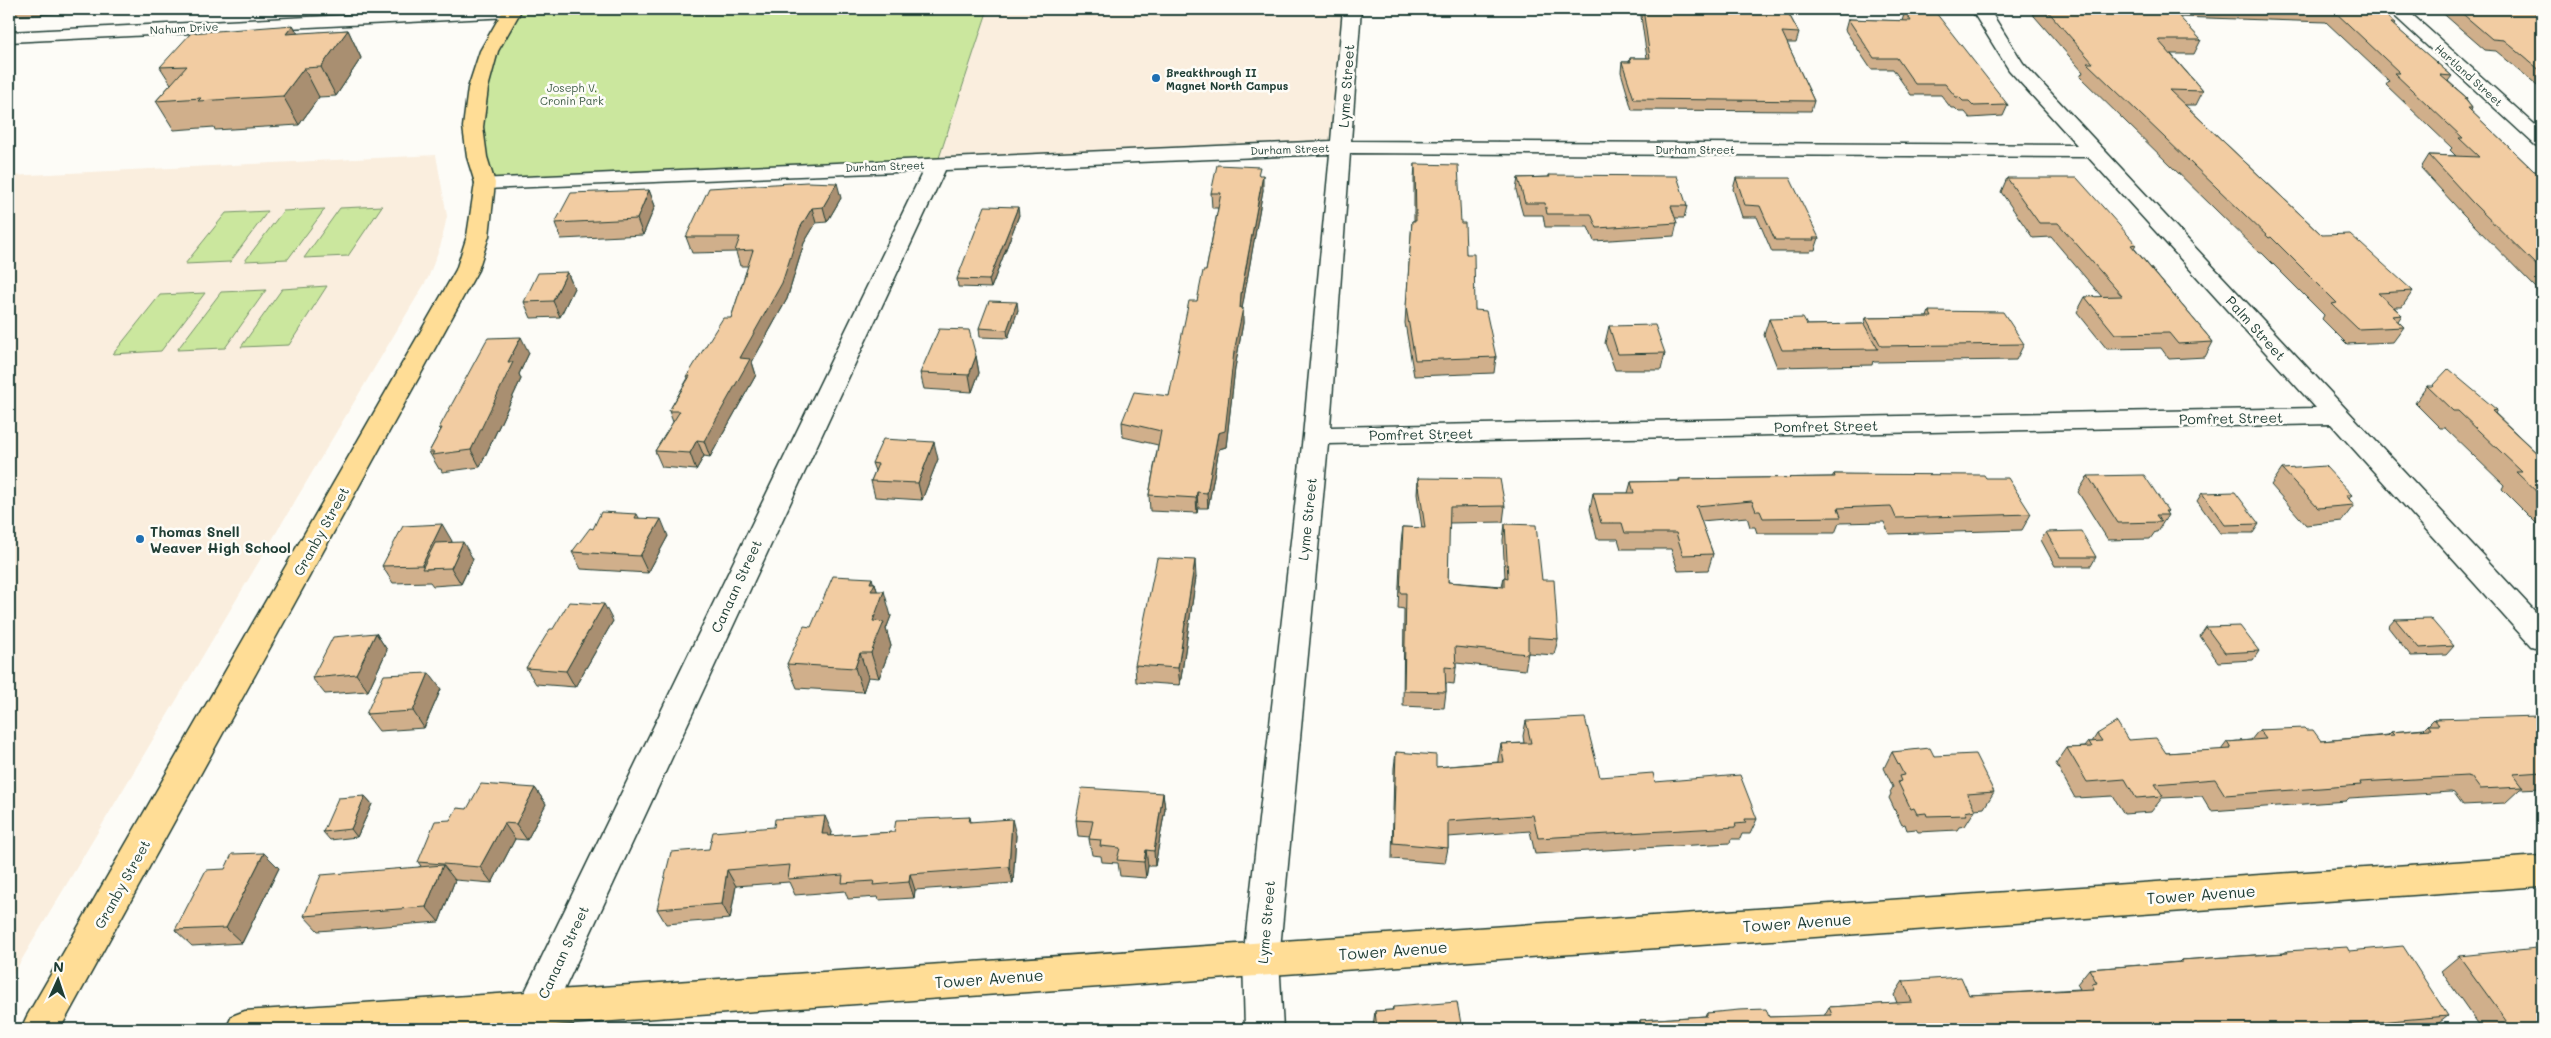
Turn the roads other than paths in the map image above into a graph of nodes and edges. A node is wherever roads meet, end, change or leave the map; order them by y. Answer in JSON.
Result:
{"nodes":[{"id":1,"x":1352,"y":9,"type":"edge"},
{"id":2,"x":1980,"y":9,"type":"edge"},
{"id":3,"x":2396,"y":9,"type":"edge"},
{"id":4,"x":512,"y":11,"type":"edge"},
{"id":5,"x":9,"y":37,"type":"edge"},
{"id":6,"x":2542,"y":141,"type":"edge"},
{"id":7,"x":1341,"y":147,"type":"junction"},
{"id":8,"x":2095,"y":150,"type":"junction"},
{"id":9,"x":937,"y":164,"type":"junction"},
{"id":10,"x":485,"y":183,"type":"junction"},
{"id":11,"x":2336,"y":416,"type":"junction"},
{"id":12,"x":1316,"y":436,"type":"junction"},
{"id":13,"x":2542,"y":638,"type":"edge"},
{"id":14,"x":2542,"y":871,"type":"edge"},
{"id":15,"x":1261,"y":959,"type":"junction"},
{"id":16,"x":536,"y":1009,"type":"junction"},
{"id":17,"x":40,"y":1029,"type":"edge"},
{"id":18,"x":244,"y":1029,"type":"edge"},
{"id":19,"x":1264,"y":1029,"type":"edge"}],
"edges":[{"from":1,"to":7,"type":"street","name":"Lyme Street"},
{"from":2,"to":8,"type":"street","name":"Palm Street"},
{"from":3,"to":6,"type":"street","name":"Hartland Street"},
{"from":4,"to":5,"type":"street","name":"Nahum Drive"},
{"from":4,"to":10,"type":"main road","name":"Granby Street"},
{"from":7,"to":8,"type":"street","name":"Durham Street"},
{"from":7,"to":9,"type":"street","name":"Durham Street"},
{"from":7,"to":12,"type":"street","name":"Lyme Street"},
{"from":8,"to":11,"type":"street","name":"Palm Street"},
{"from":9,"to":10,"type":"street","name":"Durham Street"},
{"from":9,"to":16,"type":"street","name":"Canaan Street"},
{"from":10,"to":17,"type":"main road","name":"Granby Street"},
{"from":11,"to":12,"type":"street","name":"Pomfret Street"},
{"from":11,"to":13,"type":"street","name":"Palm Street"},
{"from":12,"to":15,"type":"street","name":"Lyme Street"},
{"from":14,"to":15,"type":"main road","name":"Tower Avenue"},
{"from":15,"to":16,"type":"main road","name":"Tower Avenue"},
{"from":15,"to":19,"type":"street","name":"Lyme Street"},
{"from":16,"to":18,"type":"main road","name":"Tower Avenue"}]}
